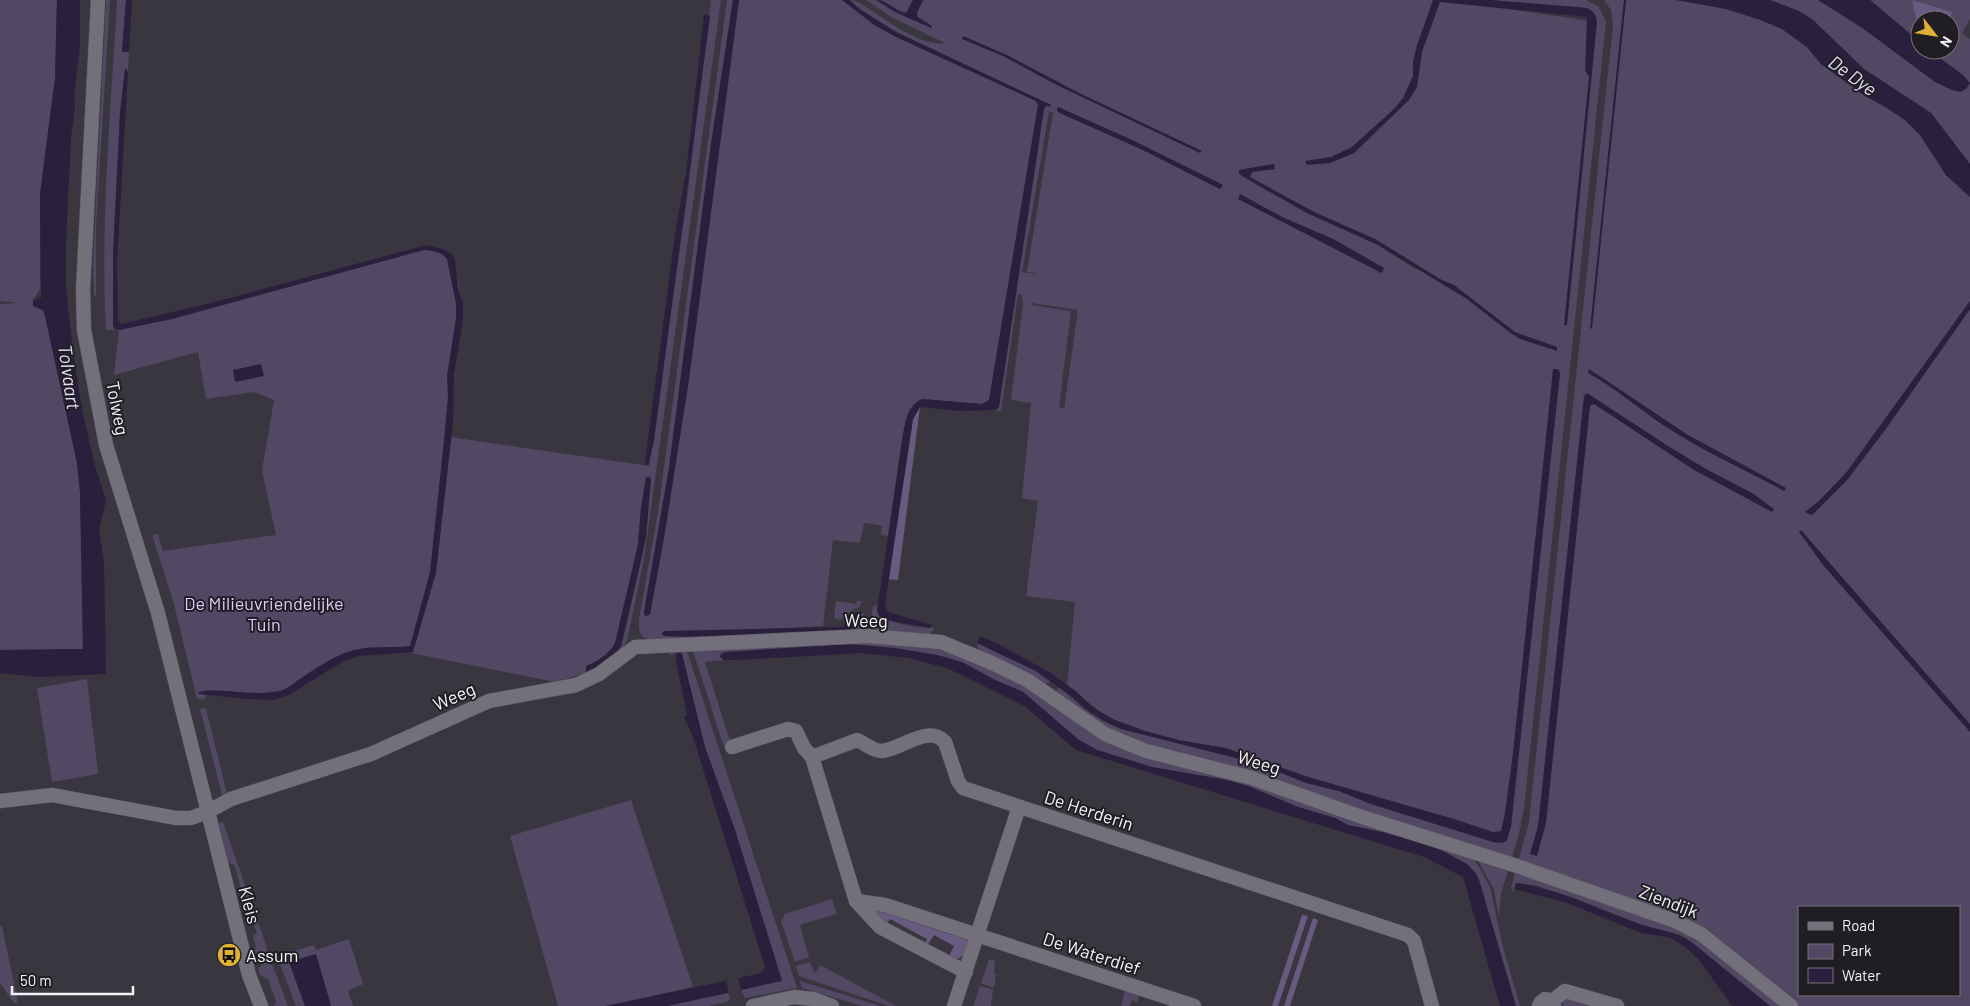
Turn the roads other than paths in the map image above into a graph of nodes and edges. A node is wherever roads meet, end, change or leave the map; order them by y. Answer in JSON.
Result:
{"nodes":[{"id":1,"x":98,"y":0,"type":"edge"},
{"id":2,"x":732,"y":747,"type":"dead end"},
{"id":3,"x":812,"y":757,"type":"junction"},
{"id":4,"x":0,"y":801,"type":"edge"},
{"id":5,"x":1019,"y":807,"type":"junction"},
{"id":6,"x":207,"y":812,"type":"junction"},
{"id":7,"x":1514,"y":865,"type":"joint"},
{"id":8,"x":856,"y":901,"type":"junction"},
{"id":9,"x":978,"y":935,"type":"junction"},
{"id":10,"x":966,"y":972,"type":"junction"},
{"id":11,"x":1548,"y":1004,"type":"edge"},
{"id":12,"x":262,"y":1006,"type":"edge"},
{"id":13,"x":753,"y":1006,"type":"edge"},
{"id":14,"x":832,"y":1006,"type":"edge"},
{"id":15,"x":954,"y":1006,"type":"edge"},
{"id":16,"x":1194,"y":1006,"type":"edge"},
{"id":17,"x":1432,"y":1006,"type":"edge"},
{"id":18,"x":1617,"y":1006,"type":"edge"},
{"id":19,"x":1791,"y":1006,"type":"edge"}],
"edges":[{"from":1,"to":6,"type":"street","name":"Tolweg"},
{"from":2,"to":3,"type":"street"},
{"from":3,"to":5,"type":"street","name":"De Herderin"},
{"from":3,"to":8,"type":"street"},
{"from":4,"to":6,"type":"street"},
{"from":5,"to":9,"type":"street"},
{"from":5,"to":17,"type":"street","name":"De Herderin"},
{"from":6,"to":7,"type":"street","name":"Weeg"},
{"from":6,"to":12,"type":"street","name":"Kleis"},
{"from":7,"to":19,"type":"street","name":"Ziendijk"},
{"from":8,"to":9,"type":"street","name":"De Waterdief"},
{"from":8,"to":10,"type":"street"},
{"from":9,"to":10,"type":"street"},
{"from":9,"to":16,"type":"street","name":"De Waterdief"},
{"from":10,"to":15,"type":"street"},
{"from":11,"to":18,"type":"street"},
{"from":13,"to":14,"type":"street"}]}
